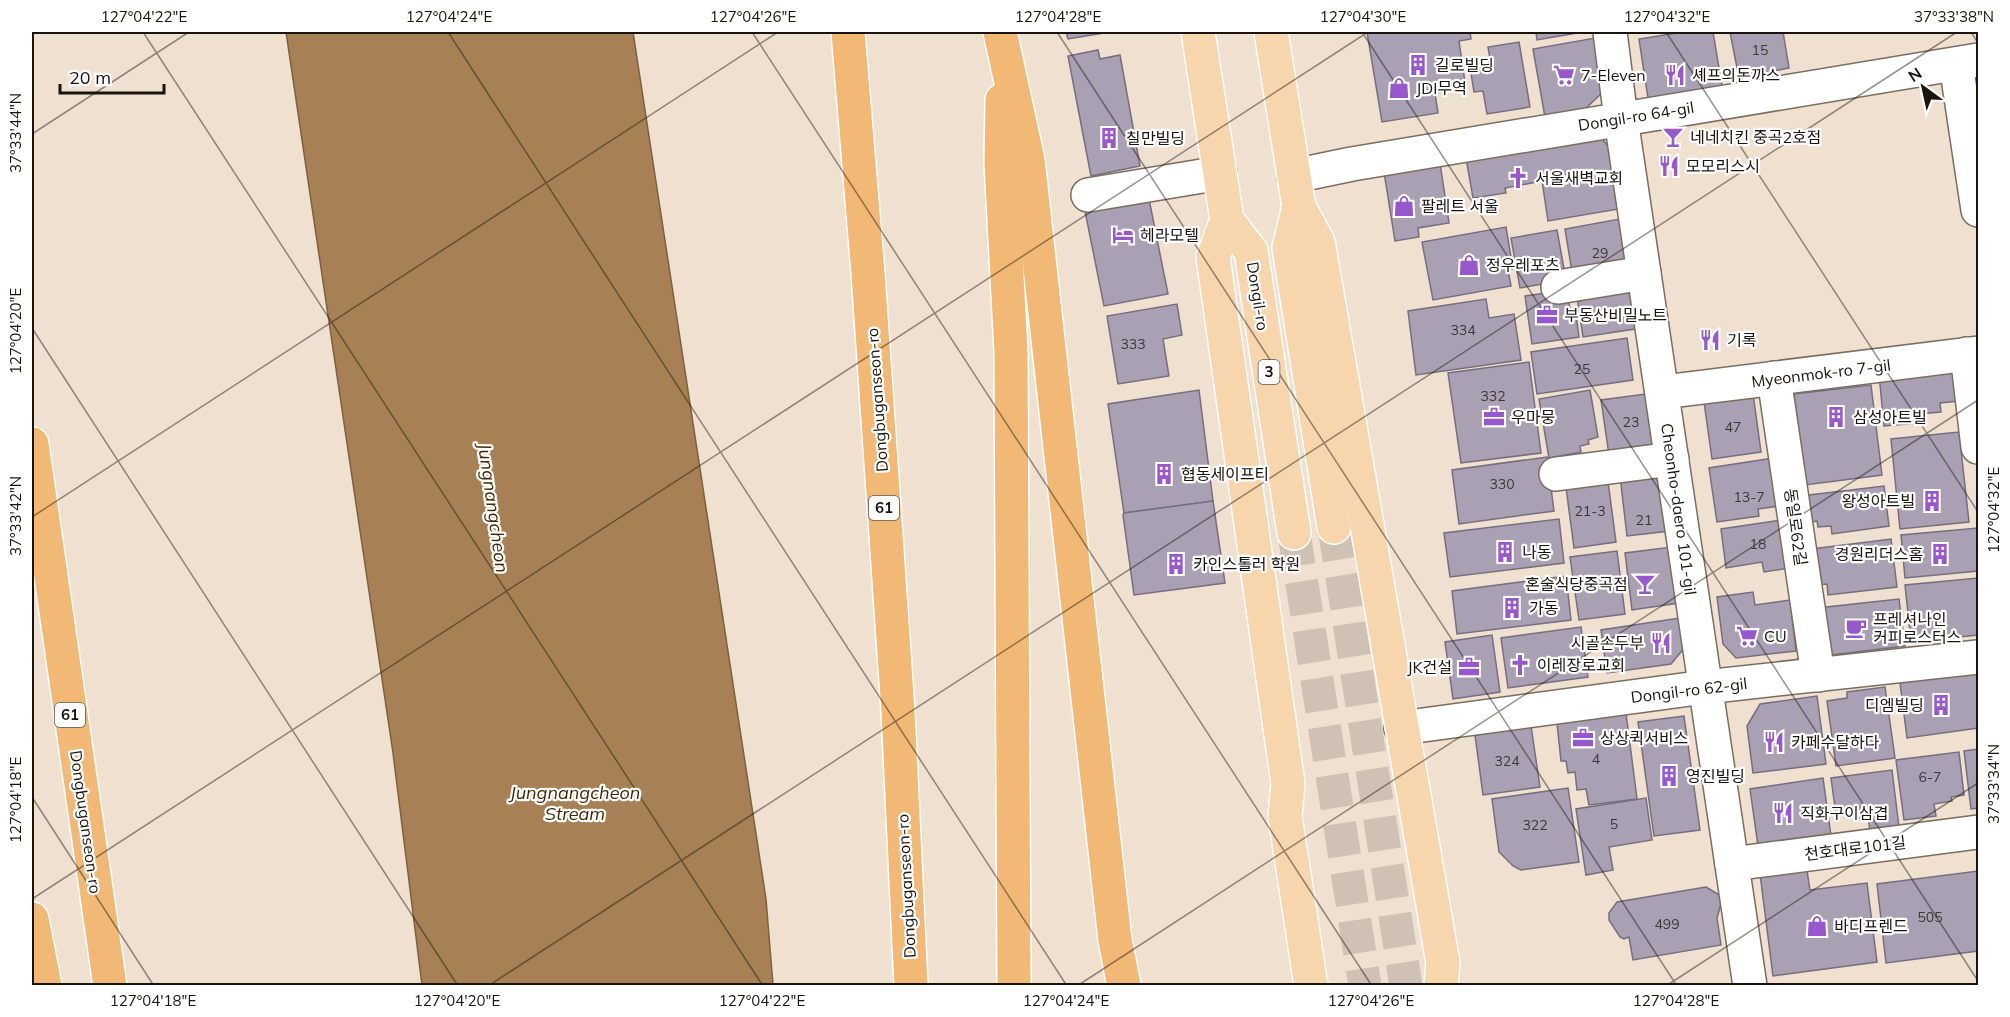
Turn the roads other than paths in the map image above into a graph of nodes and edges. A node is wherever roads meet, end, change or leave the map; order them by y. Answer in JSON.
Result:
{"nodes":[{"id":1,"x":848,"y":32,"type":"edge"},
{"id":2,"x":1198,"y":32,"type":"edge"},
{"id":3,"x":1271,"y":32,"type":"edge"},
{"id":4,"x":1610,"y":32,"type":"edge"},
{"id":5,"x":1002,"y":41,"type":"edge"},
{"id":6,"x":1967,"y":62,"type":"edge"},
{"id":7,"x":1620,"y":119,"type":"junction"},
{"id":8,"x":1220,"y":173,"type":"junction"},
{"id":9,"x":1294,"y":176,"type":"junction"},
{"id":10,"x":1088,"y":195,"type":"dead end"},
{"id":11,"x":1299,"y":207,"type":"junction"},
{"id":12,"x":1978,"y":210,"type":"edge"},
{"id":13,"x":1227,"y":219,"type":"junction"},
{"id":14,"x":1644,"y":273,"type":"junction"},
{"id":15,"x":1558,"y":287,"type":"dead end"},
{"id":16,"x":1973,"y":354,"type":"edge"},
{"id":17,"x":1774,"y":378,"type":"junction"},
{"id":18,"x":1663,"y":392,"type":"junction"},
{"id":19,"x":32,"y":444,"type":"edge"},
{"id":20,"x":1978,"y":447,"type":"edge"},
{"id":21,"x":1672,"y":459,"type":"junction"},
{"id":22,"x":1557,"y":474,"type":"dead end"},
{"id":23,"x":1334,"y":526,"type":"tunnel mouth"},
{"id":24,"x":1293,"y":533,"type":"tunnel mouth"},
{"id":25,"x":1978,"y":657,"type":"edge"},
{"id":26,"x":1818,"y":675,"type":"junction"},
{"id":27,"x":1705,"y":687,"type":"junction"},
{"id":28,"x":1401,"y":728,"type":"junction"},
{"id":29,"x":1978,"y":832,"type":"edge"},
{"id":30,"x":1732,"y":864,"type":"junction"},
{"id":31,"x":32,"y":919,"type":"edge"},
{"id":32,"x":1446,"y":978,"type":"edge"},
{"id":33,"x":45,"y":986,"type":"edge"},
{"id":34,"x":110,"y":986,"type":"edge"},
{"id":35,"x":911,"y":986,"type":"edge"},
{"id":36,"x":1014,"y":986,"type":"edge"},
{"id":37,"x":1125,"y":986,"type":"edge"},
{"id":38,"x":1311,"y":986,"type":"edge"},
{"id":39,"x":1750,"y":986,"type":"edge"}],
"edges":[{"from":1,"to":35,"type":"highway","name":"Dongbuganseon-ro","number":"61"},
{"from":2,"to":8,"type":"main road","name":"Dongil-ro","number":"3"},
{"from":3,"to":9,"type":"main road"},
{"from":4,"to":7,"type":"street","name":"Cheonho-daero 101-gil"},
{"from":5,"to":36,"type":"highway"},
{"from":5,"to":37,"type":"highway"},
{"from":6,"to":7,"type":"street","name":"Dongil-ro 64-gil"},
{"from":6,"to":12,"type":"street"},
{"from":7,"to":9,"type":"street","name":"Dongil-ro 64-gil"},
{"from":7,"to":14,"type":"street","name":"Cheonho-daero 101-gil"},
{"from":8,"to":10,"type":"street"},
{"from":8,"to":13,"type":"main road","name":"Dongil-ro","number":"3"},
{"from":9,"to":11,"type":"main road"},
{"from":11,"to":23,"type":"main road"},
{"from":11,"to":28,"type":"main road"},
{"from":13,"to":24,"type":"main road","name":"Dongil-ro","number":"3"},
{"from":13,"to":38,"type":"main road"},
{"from":14,"to":15,"type":"street"},
{"from":14,"to":18,"type":"street","name":"Cheonho-daero 101-gil"},
{"from":16,"to":17,"type":"street","name":"Myeonmok-ro 7-gil"},
{"from":16,"to":20,"type":"street"},
{"from":17,"to":18,"type":"street","name":"Myeonmok-ro 7-gil"},
{"from":17,"to":26,"type":"street","name":"동일로62길"},
{"from":18,"to":21,"type":"street","name":"Cheonho-daero 101-gil"},
{"from":19,"to":34,"type":"highway","name":"Dongbuganseon-ro","number":"61"},
{"from":21,"to":22,"type":"street"},
{"from":21,"to":27,"type":"street","name":"Cheonho-daero 101-gil"},
{"from":25,"to":26,"type":"street","name":"Dongil-ro 62-gil"},
{"from":26,"to":27,"type":"street","name":"Dongil-ro 62-gil"},
{"from":27,"to":28,"type":"street","name":"Dongil-ro 62-gil"},
{"from":27,"to":30,"type":"street","name":"Cheonho-daero 101-gil"},
{"from":28,"to":32,"type":"main road"},
{"from":29,"to":30,"type":"street","name":"천호대로101길"},
{"from":30,"to":39,"type":"street","name":"Cheonho-daero 101-gil"},
{"from":31,"to":33,"type":"highway"}]}
